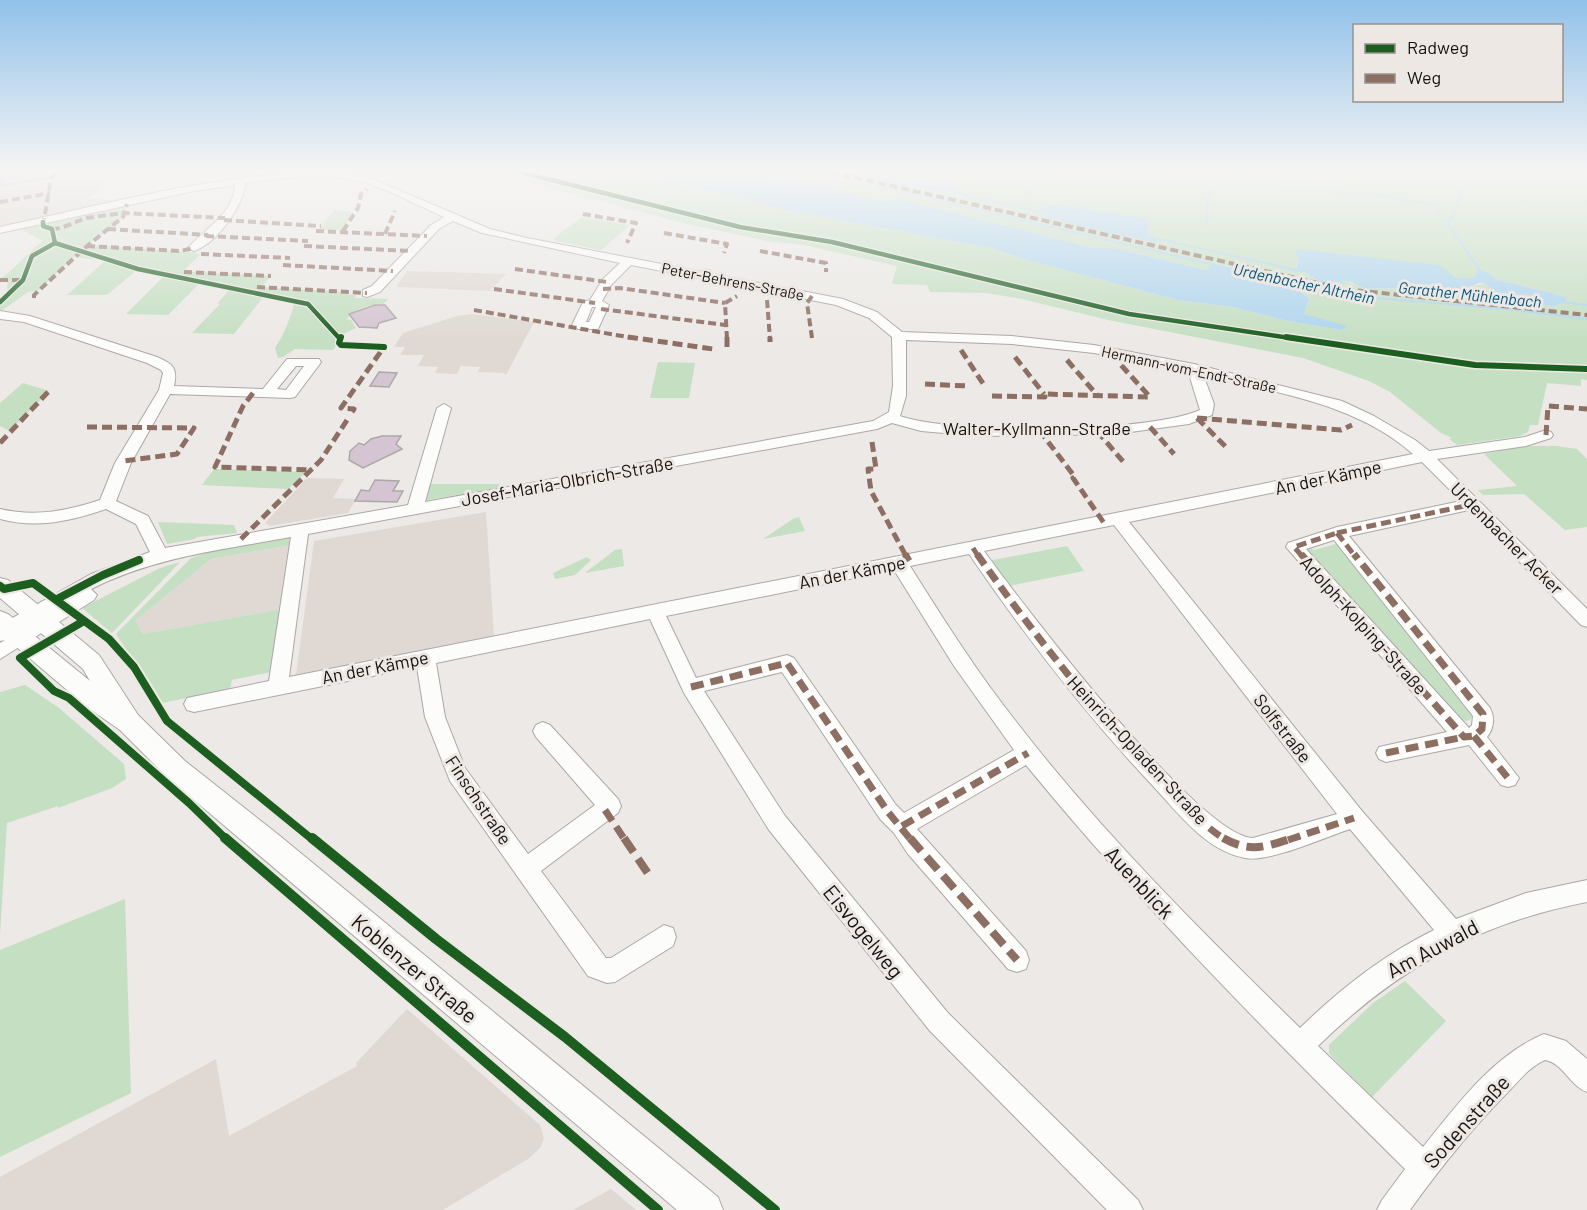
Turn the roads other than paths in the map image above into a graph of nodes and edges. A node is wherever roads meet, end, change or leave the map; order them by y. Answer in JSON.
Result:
{"nodes":[{"id":1,"x":214,"y":228,"type":"edge"},
{"id":2,"x":434,"y":228,"type":"edge"},
{"id":3,"x":480,"y":228,"type":"edge"},
{"id":4,"x":194,"y":248,"type":"dead end"},
{"id":5,"x":628,"y":261,"type":"junction"},
{"id":6,"x":367,"y":293,"type":"dead end"},
{"id":7,"x":595,"y":303,"type":"dead end"},
{"id":8,"x":0,"y":315,"type":"edge"},
{"id":9,"x":899,"y":336,"type":"junction"},
{"id":10,"x":1194,"y":368,"type":"junction"},
{"id":11,"x":166,"y":390,"type":"junction"},
{"id":12,"x":267,"y":393,"type":"dead end"},
{"id":13,"x":444,"y":408,"type":"dead end"},
{"id":14,"x":890,"y":418,"type":"junction"},
{"id":15,"x":1546,"y":435,"type":"dead end"},
{"id":16,"x":1426,"y":457,"type":"junction"},
{"id":17,"x":107,"y":503,"type":"junction"},
{"id":18,"x":1474,"y":504,"type":"junction"},
{"id":19,"x":415,"y":508,"type":"junction"},
{"id":20,"x":0,"y":514,"type":"edge"},
{"id":21,"x":1119,"y":520,"type":"junction"},
{"id":22,"x":300,"y":530,"type":"junction"},
{"id":23,"x":1337,"y":533,"type":"junction"},
{"id":24,"x":973,"y":548,"type":"junction"},
{"id":25,"x":160,"y":555,"type":"junction"},
{"id":26,"x":899,"y":563,"type":"junction"},
{"id":27,"x":0,"y":586,"type":"edge"},
{"id":28,"x":655,"y":611,"type":"junction"},
{"id":29,"x":39,"y":618,"type":"junction"},
{"id":30,"x":1587,"y":620,"type":"edge"},
{"id":31,"x":8,"y":630,"type":"edge"},
{"id":32,"x":0,"y":652,"type":"edge"},
{"id":33,"x":426,"y":657,"type":"junction"},
{"id":34,"x":278,"y":686,"type":"junction"},
{"id":35,"x":691,"y":687,"type":"junction"},
{"id":36,"x":194,"y":704,"type":"dead end"},
{"id":37,"x":129,"y":723,"type":"junction"},
{"id":38,"x":543,"y":731,"type":"dead end"},
{"id":39,"x":1469,"y":737,"type":"junction"},
{"id":40,"x":1028,"y":753,"type":"junction"},
{"id":41,"x":1386,"y":753,"type":"dead end"},
{"id":42,"x":1508,"y":778,"type":"dead end"},
{"id":43,"x":1354,"y":818,"type":"junction"},
{"id":44,"x":902,"y":826,"type":"junction"},
{"id":45,"x":526,"y":869,"type":"junction"},
{"id":46,"x":1587,"y":891,"type":"edge"},
{"id":47,"x":1452,"y":933,"type":"junction"},
{"id":48,"x":664,"y":937,"type":"dead end"},
{"id":49,"x":1017,"y":960,"type":"dead end"},
{"id":50,"x":1300,"y":1046,"type":"junction"},
{"id":51,"x":1587,"y":1079,"type":"edge"},
{"id":52,"x":1423,"y":1167,"type":"junction"},
{"id":53,"x":705,"y":1210,"type":"edge"},
{"id":54,"x":1128,"y":1210,"type":"edge"},
{"id":55,"x":1392,"y":1210,"type":"edge"}],
"edges":[{"from":1,"to":4,"type":"street"},
{"from":2,"to":6,"type":"street"},
{"from":3,"to":5,"type":"street","name":"Peter-Behrens-Straße"},
{"from":5,"to":7,"type":"street"},
{"from":5,"to":9,"type":"street","name":"Peter-Behrens-Straße"},
{"from":8,"to":11,"type":"street"},
{"from":9,"to":10,"type":"street","name":"Hermann-vom-Endt-Straße"},
{"from":9,"to":14,"type":"street"},
{"from":10,"to":14,"type":"street","name":"Walter-Kyllmann-Straße"},
{"from":10,"to":16,"type":"street","name":"Hermann-vom-Endt-Straße"},
{"from":11,"to":12,"type":"street"},
{"from":11,"to":17,"type":"street"},
{"from":13,"to":19,"type":"street"},
{"from":14,"to":19,"type":"street","name":"Josef-Maria-Olbrich-Straße"},
{"from":15,"to":16,"type":"street","name":"An der Kämpe"},
{"from":16,"to":18,"type":"street","name":"Urdenbacher Acker"},
{"from":16,"to":21,"type":"street","name":"An der Kämpe"},
{"from":17,"to":20,"type":"street"},
{"from":17,"to":25,"type":"street"},
{"from":18,"to":23,"type":"street","name":"Adolph-Kolping-Straße"},
{"from":18,"to":30,"type":"street","name":"Urdenbacher Acker"},
{"from":19,"to":22,"type":"street","name":"Josef-Maria-Olbrich-Straße"},
{"from":21,"to":24,"type":"street","name":"An der Kämpe"},
{"from":21,"to":43,"type":"street","name":"Solfstraße"},
{"from":22,"to":25,"type":"street","name":"Josef-Maria-Olbrich-Straße"},
{"from":22,"to":34,"type":"street"},
{"from":23,"to":39,"type":"street","name":"Adolph-Kolping-Straße"},
{"from":23,"to":39,"type":"street","name":"Adolph-Kolping-Straße"},
{"from":24,"to":26,"type":"street","name":"An der Kämpe"},
{"from":24,"to":43,"type":"street","name":"Heinrich-Opladen-Straße"},
{"from":25,"to":29,"type":"street","name":"Josef-Maria-Olbrich-Straße"},
{"from":26,"to":28,"type":"street","name":"An der Kämpe"},
{"from":26,"to":40,"type":"street","name":"Auenblick"},
{"from":27,"to":29,"type":"main road","name":"Koblenzer Straße"},
{"from":28,"to":33,"type":"street","name":"An der Kämpe"},
{"from":28,"to":35,"type":"street","name":"Eisvogelweg"},
{"from":29,"to":31,"type":"street","name":"Josef-Maria-Olbrich-Straße"},
{"from":29,"to":37,"type":"main road","name":"Koblenzer Straße"},
{"from":31,"to":32,"type":"street","name":"Josef-Maria-Olbrich-Straße"},
{"from":31,"to":37,"type":"main road","name":"Koblenzer Straße"},
{"from":33,"to":34,"type":"street","name":"An der Kämpe"},
{"from":33,"to":45,"type":"street","name":"Finschstraße"},
{"from":34,"to":36,"type":"street","name":"An der Kämpe"},
{"from":35,"to":44,"type":"street"},
{"from":35,"to":54,"type":"street","name":"Eisvogelweg"},
{"from":37,"to":53,"type":"main road","name":"Koblenzer Straße"},
{"from":38,"to":45,"type":"street"},
{"from":39,"to":41,"type":"street"},
{"from":39,"to":42,"type":"street","name":"Adolph-Kolping-Straße"},
{"from":40,"to":44,"type":"street"},
{"from":40,"to":50,"type":"street","name":"Auenblick"},
{"from":43,"to":47,"type":"street","name":"Solfstraße"},
{"from":44,"to":49,"type":"street"},
{"from":45,"to":48,"type":"street","name":"Finschstraße"},
{"from":46,"to":47,"type":"street","name":"Am Auwald"},
{"from":47,"to":50,"type":"street","name":"Am Auwald"},
{"from":50,"to":52,"type":"street","name":"Auenblick"},
{"from":51,"to":52,"type":"street","name":"Sodenstraße"},
{"from":52,"to":55,"type":"street","name":"Sodenstraße"}]}
